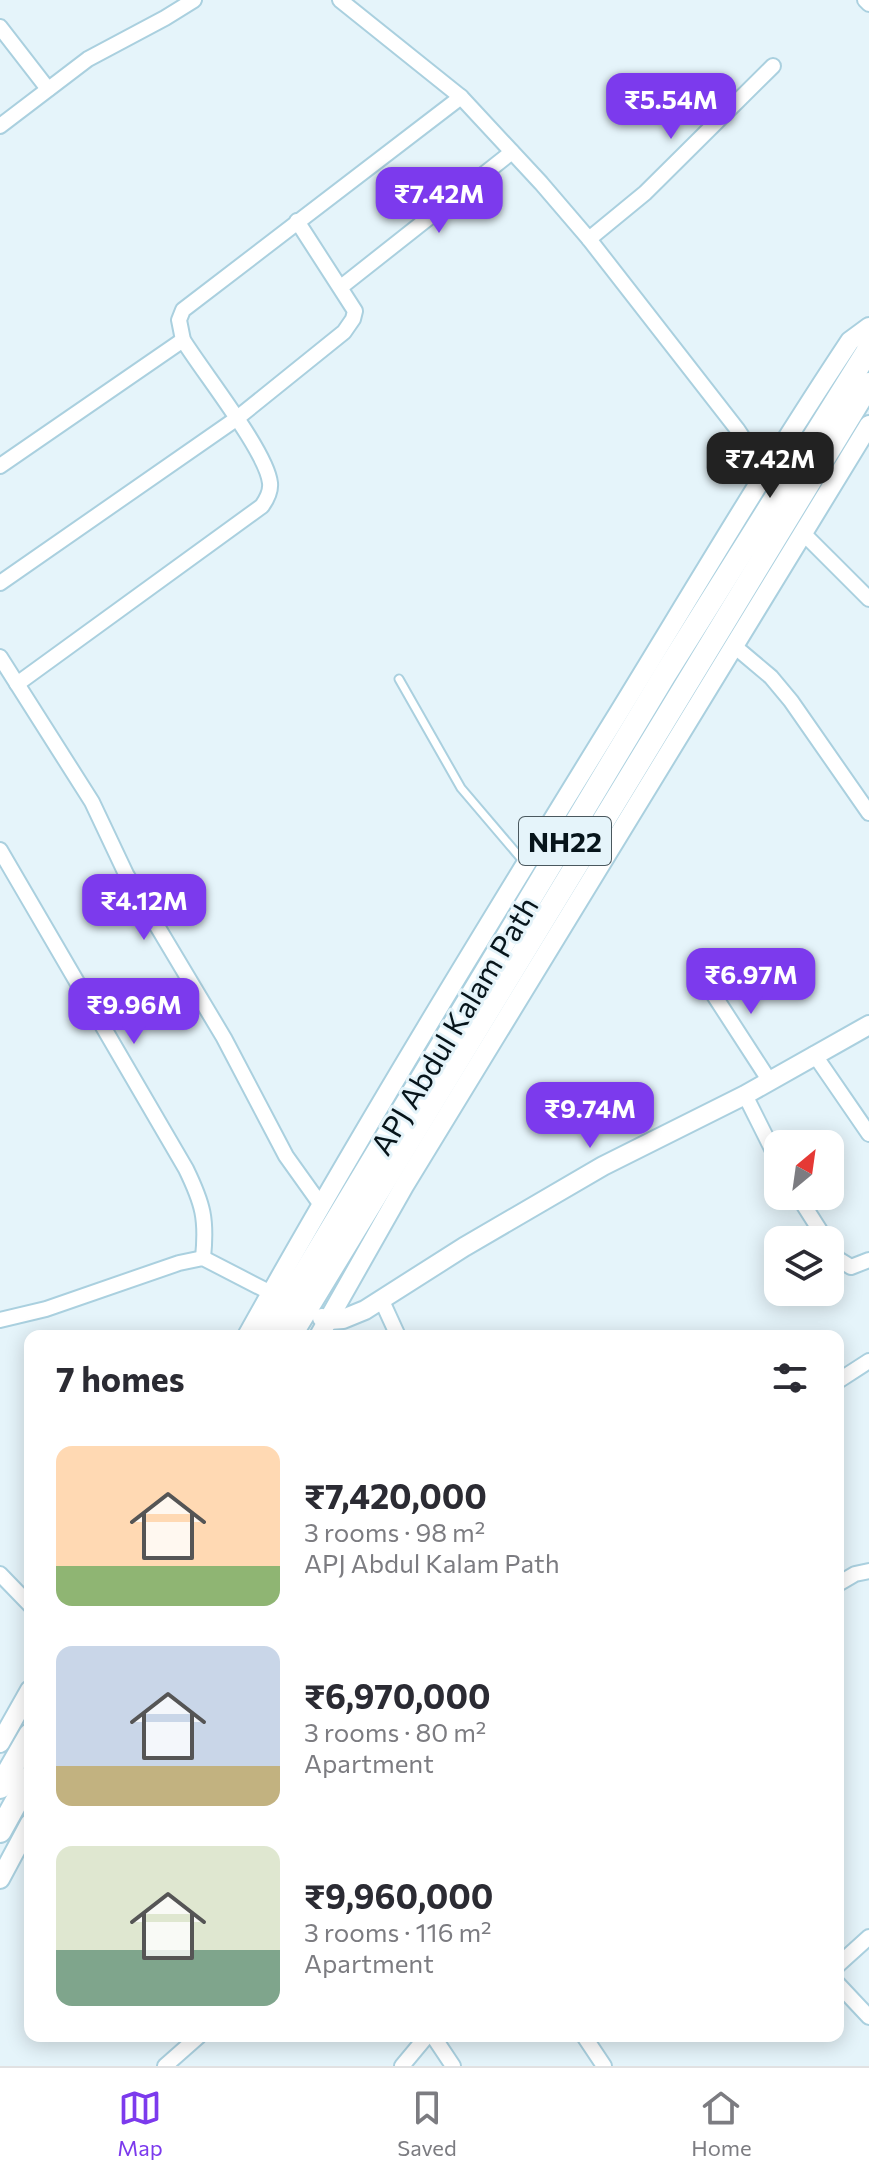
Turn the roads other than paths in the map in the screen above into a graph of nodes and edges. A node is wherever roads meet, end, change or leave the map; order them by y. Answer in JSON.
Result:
{"nodes":[{"id":1,"x":194,"y":0,"type":"edge"},
{"id":2,"x":340,"y":0,"type":"edge"},
{"id":3,"x":358,"y":5,"type":"edge"},
{"id":4,"x":0,"y":27,"type":"edge"},
{"id":5,"x":773,"y":66,"type":"dead end"},
{"id":6,"x":48,"y":89,"type":"junction"},
{"id":7,"x":461,"y":97,"type":"junction"},
{"id":8,"x":0,"y":126,"type":"edge"},
{"id":9,"x":512,"y":152,"type":"junction"},
{"id":10,"x":297,"y":221,"type":"junction"},
{"id":11,"x":589,"y":239,"type":"junction"},
{"id":12,"x":341,"y":287,"type":"junction"},
{"id":13,"x":869,"y":327,"type":"edge"},
{"id":14,"x":183,"y":340,"type":"junction"},
{"id":15,"x":869,"y":349,"type":"edge"},
{"id":16,"x":869,"y":384,"type":"edge"},
{"id":17,"x":236,"y":419,"type":"junction"},
{"id":18,"x":869,"y":425,"type":"edge"},
{"id":19,"x":0,"y":466,"type":"edge"},
{"id":20,"x":782,"y":486,"type":"junction"},
{"id":21,"x":803,"y":533,"type":"junction"},
{"id":22,"x":733,"y":566,"type":"junction"},
{"id":23,"x":0,"y":583,"type":"edge"},
{"id":24,"x":869,"y":599,"type":"edge"},
{"id":25,"x":733,"y":645,"type":"junction"},
{"id":26,"x":0,"y":657,"type":"edge"},
{"id":27,"x":399,"y":679,"type":"dead end"},
{"id":28,"x":17,"y":684,"type":"junction"},
{"id":29,"x":869,"y":813,"type":"edge"},
{"id":30,"x":0,"y":850,"type":"edge"},
{"id":31,"x":525,"y":864,"type":"junction"},
{"id":32,"x":699,"y":972,"type":"dead end"},
{"id":33,"x":869,"y":1025,"type":"edge"},
{"id":34,"x":814,"y":1054,"type":"junction"},
{"id":35,"x":769,"y":1080,"type":"junction"},
{"id":36,"x":745,"y":1095,"type":"junction"},
{"id":37,"x":764,"y":1133,"type":"edge"},
{"id":38,"x":869,"y":1134,"type":"edge"},
{"id":39,"x":321,"y":1205,"type":"junction"},
{"id":40,"x":203,"y":1258,"type":"junction"},
{"id":41,"x":869,"y":1260,"type":"edge"},
{"id":42,"x":844,"y":1263,"type":"edge"},
{"id":43,"x":382,"y":1301,"type":"junction"},
{"id":44,"x":288,"y":1302,"type":"junction"},
{"id":45,"x":0,"y":1320,"type":"edge"},
{"id":46,"x":324,"y":1328,"type":"edge"},
{"id":47,"x":254,"y":1330,"type":"edge"},
{"id":48,"x":271,"y":1330,"type":"edge"},
{"id":49,"x":290,"y":1330,"type":"edge"},
{"id":50,"x":395,"y":1330,"type":"edge"},
{"id":51,"x":869,"y":1361,"type":"edge"},
{"id":52,"x":844,"y":1377,"type":"edge"},
{"id":53,"x":869,"y":1571,"type":"edge"},
{"id":54,"x":0,"y":1574,"type":"edge"},
{"id":55,"x":844,"y":1580,"type":"edge"},
{"id":56,"x":24,"y":1599,"type":"edge"},
{"id":57,"x":24,"y":1701,"type":"edge"},
{"id":58,"x":0,"y":1743,"type":"edge"},
{"id":59,"x":24,"y":1745,"type":"edge"},
{"id":60,"x":0,"y":1787,"type":"edge"},
{"id":61,"x":24,"y":1788,"type":"edge"},
{"id":62,"x":0,"y":1831,"type":"edge"},
{"id":63,"x":24,"y":1834,"type":"edge"},
{"id":64,"x":0,"y":1879,"type":"edge"},
{"id":65,"x":869,"y":1937,"type":"edge"},
{"id":66,"x":844,"y":1960,"type":"edge"},
{"id":67,"x":844,"y":1990,"type":"edge"},
{"id":68,"x":869,"y":2017,"type":"edge"},
{"id":69,"x":192,"y":2042,"type":"edge"},
{"id":70,"x":424,"y":2042,"type":"edge"},
{"id":71,"x":435,"y":2042,"type":"edge"},
{"id":72,"x":588,"y":2042,"type":"edge"},
{"id":73,"x":165,"y":2066,"type":"edge"},
{"id":74,"x":402,"y":2066,"type":"edge"},
{"id":75,"x":453,"y":2066,"type":"edge"},
{"id":76,"x":604,"y":2066,"type":"edge"}],
"edges":[{"from":1,"to":6,"type":"street"},
{"from":2,"to":3,"type":"street"},
{"from":3,"to":7,"type":"street"},
{"from":4,"to":6,"type":"street"},
{"from":5,"to":11,"type":"street"},
{"from":6,"to":8,"type":"street"},
{"from":7,"to":9,"type":"street"},
{"from":7,"to":10,"type":"street"},
{"from":9,"to":11,"type":"street"},
{"from":9,"to":12,"type":"street"},
{"from":10,"to":12,"type":"street"},
{"from":10,"to":14,"type":"street"},
{"from":11,"to":20,"type":"street"},
{"from":12,"to":17,"type":"street"},
{"from":13,"to":20,"type":"street","number":"NH22"},
{"from":14,"to":17,"type":"street"},
{"from":14,"to":19,"type":"street"},
{"from":15,"to":20,"type":"highway","name":"APJ Abdul Kalam Path","number":"NH22"},
{"from":16,"to":20,"type":"highway","name":"APJ Abdul Kalam Path","number":"NH22"},
{"from":17,"to":23,"type":"street"},
{"from":17,"to":28,"type":"street"},
{"from":18,"to":21,"type":"street","number":"NH22"},
{"from":20,"to":22,"type":"highway","name":"APJ Abdul Kalam Path","number":"NH22"},
{"from":20,"to":22,"type":"street","number":"NH22"},
{"from":21,"to":24,"type":"street"},
{"from":21,"to":25,"type":"street","number":"NH22"},
{"from":22,"to":31,"type":"street","number":"NH22"},
{"from":22,"to":44,"type":"highway","name":"APJ Abdul Kalam Path","number":"NH22"},
{"from":25,"to":29,"type":"street"},
{"from":25,"to":46,"type":"street","number":"NH22"},
{"from":26,"to":28,"type":"street"},
{"from":27,"to":31,"type":"lane"},
{"from":28,"to":39,"type":"street"},
{"from":30,"to":40,"type":"street"},
{"from":31,"to":39,"type":"street","number":"NH22"},
{"from":32,"to":35,"type":"street"},
{"from":33,"to":34,"type":"street"},
{"from":34,"to":35,"type":"street"},
{"from":34,"to":38,"type":"street"},
{"from":35,"to":36,"type":"street"},
{"from":36,"to":37,"type":"street"},
{"from":36,"to":43,"type":"street"},
{"from":39,"to":44,"type":"street","number":"NH22"},
{"from":40,"to":44,"type":"street"},
{"from":40,"to":45,"type":"street"},
{"from":41,"to":42,"type":"street"},
{"from":43,"to":46,"type":"street"},
{"from":43,"to":50,"type":"street"},
{"from":44,"to":46,"type":"street"},
{"from":44,"to":47,"type":"street","number":"NH22"},
{"from":44,"to":48,"type":"highway","name":"APJ Abdul Kalam Path","number":"NH22"},
{"from":44,"to":49,"type":"highway","name":"APJ Abdul Kalam Path","number":"NH22"},
{"from":51,"to":52,"type":"street"},
{"from":53,"to":55,"type":"street"},
{"from":54,"to":56,"type":"street"},
{"from":57,"to":58,"type":"street"},
{"from":59,"to":60,"type":"highway"},
{"from":61,"to":62,"type":"highway"},
{"from":63,"to":64,"type":"street"},
{"from":65,"to":66,"type":"street"},
{"from":67,"to":68,"type":"street"},
{"from":69,"to":73,"type":"street"},
{"from":70,"to":74,"type":"street"},
{"from":71,"to":75,"type":"street"},
{"from":72,"to":76,"type":"street"}]}
